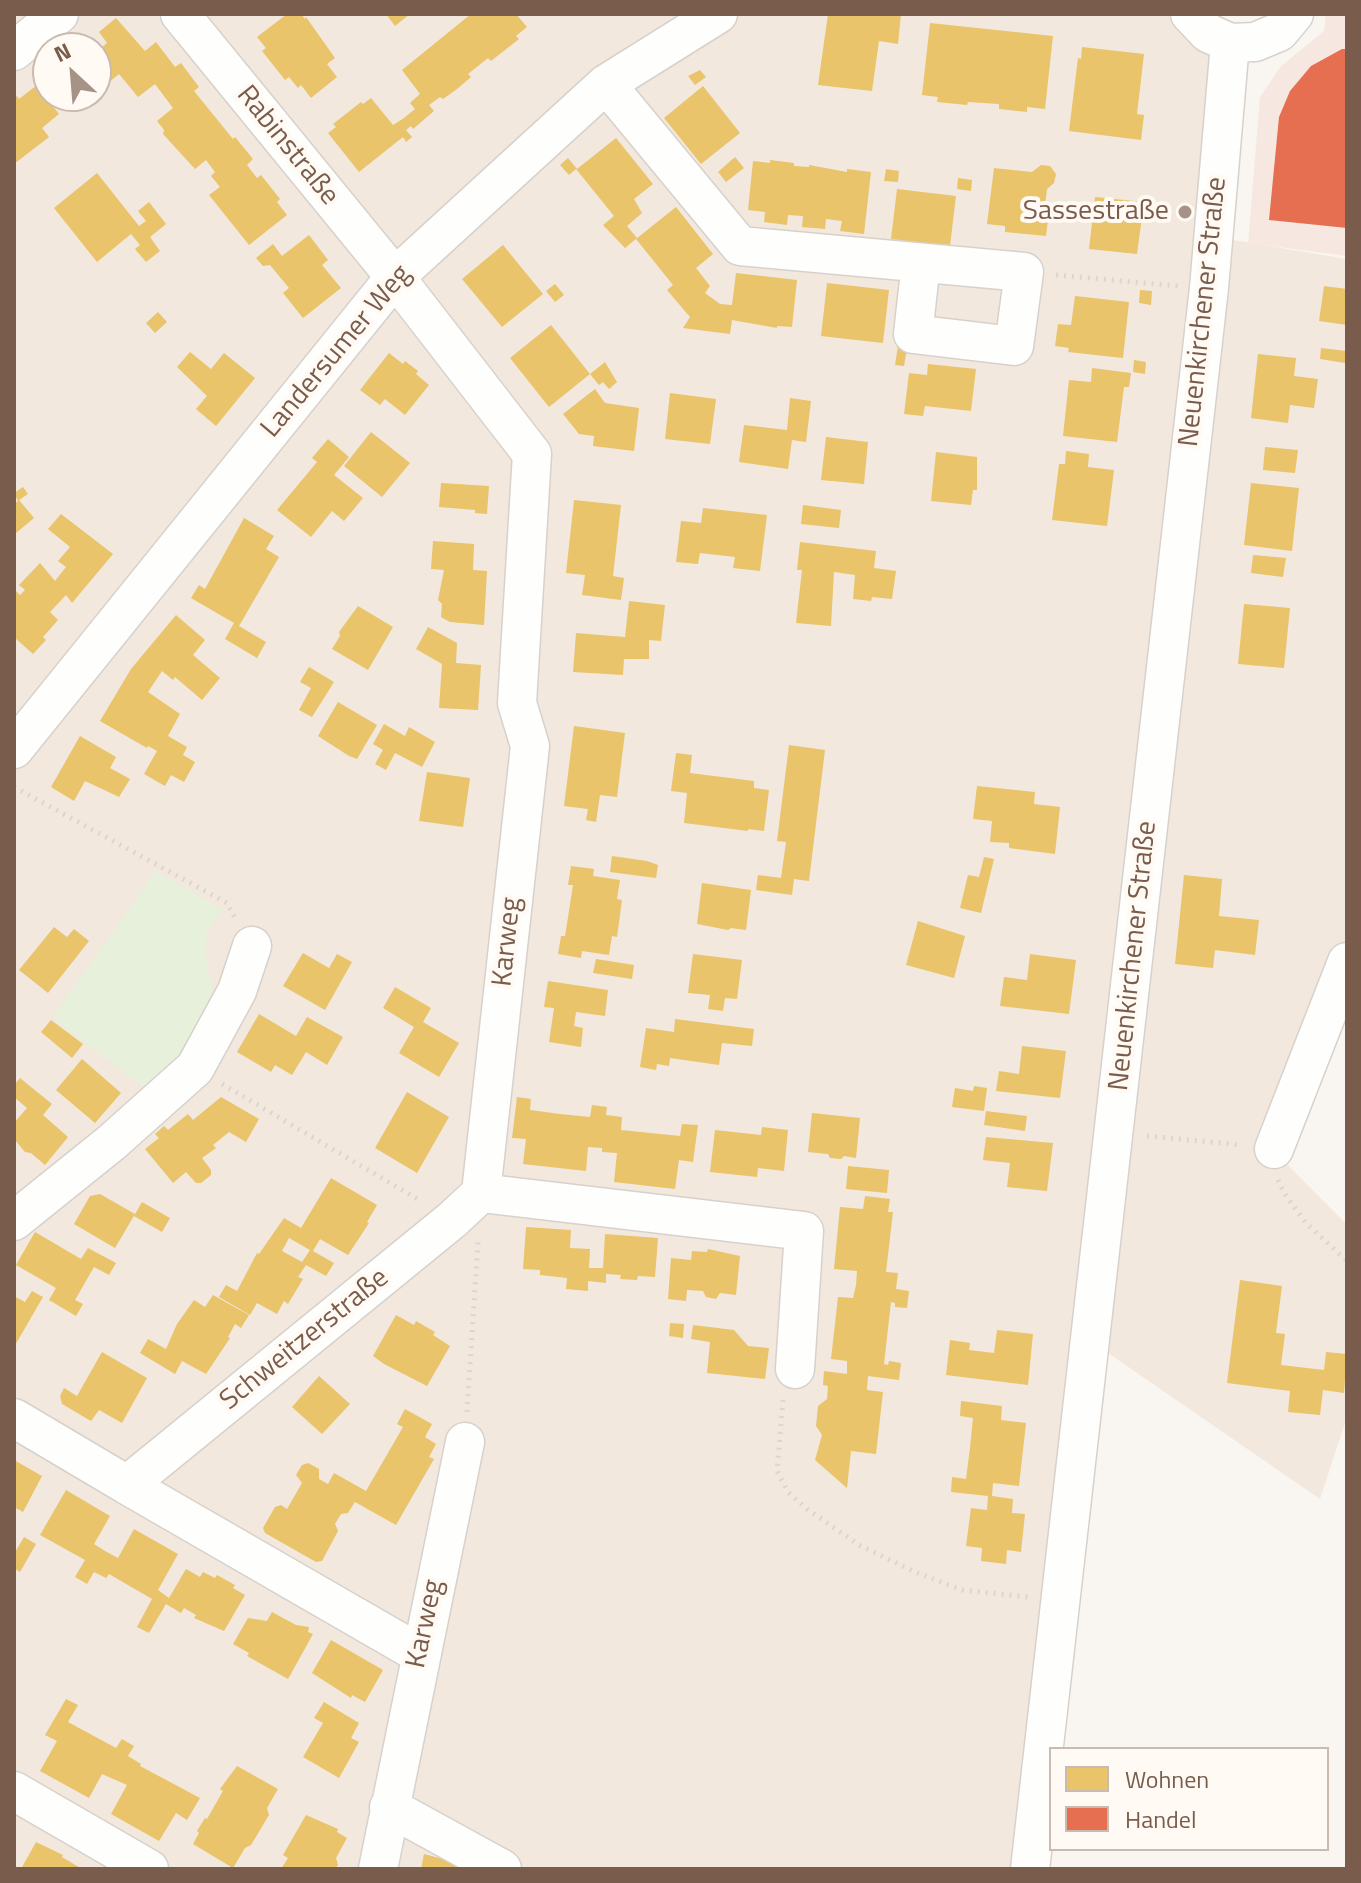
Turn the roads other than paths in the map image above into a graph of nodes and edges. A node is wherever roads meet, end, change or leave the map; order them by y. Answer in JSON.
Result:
{"nodes":[{"id":1,"x":59,"y":14,"type":"edge"},
{"id":2,"x":180,"y":14,"type":"edge"},
{"id":3,"x":718,"y":14,"type":"edge"},
{"id":4,"x":1190,"y":14,"type":"edge"},
{"id":5,"x":1294,"y":14,"type":"edge"},
{"id":6,"x":1230,"y":43,"type":"junction"},
{"id":7,"x":14,"y":51,"type":"edge"},
{"id":8,"x":606,"y":84,"type":"junction"},
{"id":9,"x":921,"y":263,"type":"junction"},
{"id":10,"x":395,"y":277,"type":"junction"},
{"id":11,"x":14,"y":749,"type":"edge"},
{"id":12,"x":252,"y":946,"type":"road end"},
{"id":13,"x":1347,"y":962,"type":"edge"},
{"id":14,"x":1274,"y":1149,"type":"road end"},
{"id":15,"x":481,"y":1193,"type":"junction"},
{"id":16,"x":14,"y":1221,"type":"edge"},
{"id":17,"x":795,"y":1369,"type":"road end"},
{"id":18,"x":14,"y":1418,"type":"edge"},
{"id":19,"x":465,"y":1442,"type":"road end"},
{"id":20,"x":127,"y":1485,"type":"junction"},
{"id":21,"x":420,"y":1654,"type":"junction"},
{"id":22,"x":14,"y":1791,"type":"edge"},
{"id":23,"x":389,"y":1807,"type":"junction"},
{"id":24,"x":147,"y":1869,"type":"edge"},
{"id":25,"x":378,"y":1869,"type":"edge"},
{"id":26,"x":502,"y":1869,"type":"edge"},
{"id":27,"x":1030,"y":1869,"type":"edge"}],
"edges":[{"from":1,"to":7,"type":"street"},
{"from":2,"to":10,"type":"street","name":"Rabinstraße"},
{"from":3,"to":8,"type":"street","name":"Landersumer Weg"},
{"from":4,"to":6,"type":"street"},
{"from":5,"to":6,"type":"street"},
{"from":6,"to":27,"type":"street","name":"Neuenkirchener Straße"},
{"from":8,"to":9,"type":"street"},
{"from":8,"to":10,"type":"street","name":"Landersumer Weg"},
{"from":9,"to":9,"type":"street"},
{"from":10,"to":11,"type":"street","name":"Landersumer Weg"},
{"from":10,"to":15,"type":"street","name":"Karweg"},
{"from":12,"to":16,"type":"street"},
{"from":13,"to":14,"type":"street"},
{"from":15,"to":17,"type":"street"},
{"from":15,"to":20,"type":"street","name":"Schweitzerstraße"},
{"from":18,"to":20,"type":"street"},
{"from":19,"to":21,"type":"street","name":"Karweg"},
{"from":20,"to":21,"type":"street"},
{"from":21,"to":23,"type":"street","name":"Karweg"},
{"from":22,"to":24,"type":"street"},
{"from":23,"to":25,"type":"street","name":"Karweg"},
{"from":23,"to":26,"type":"street"}]}
